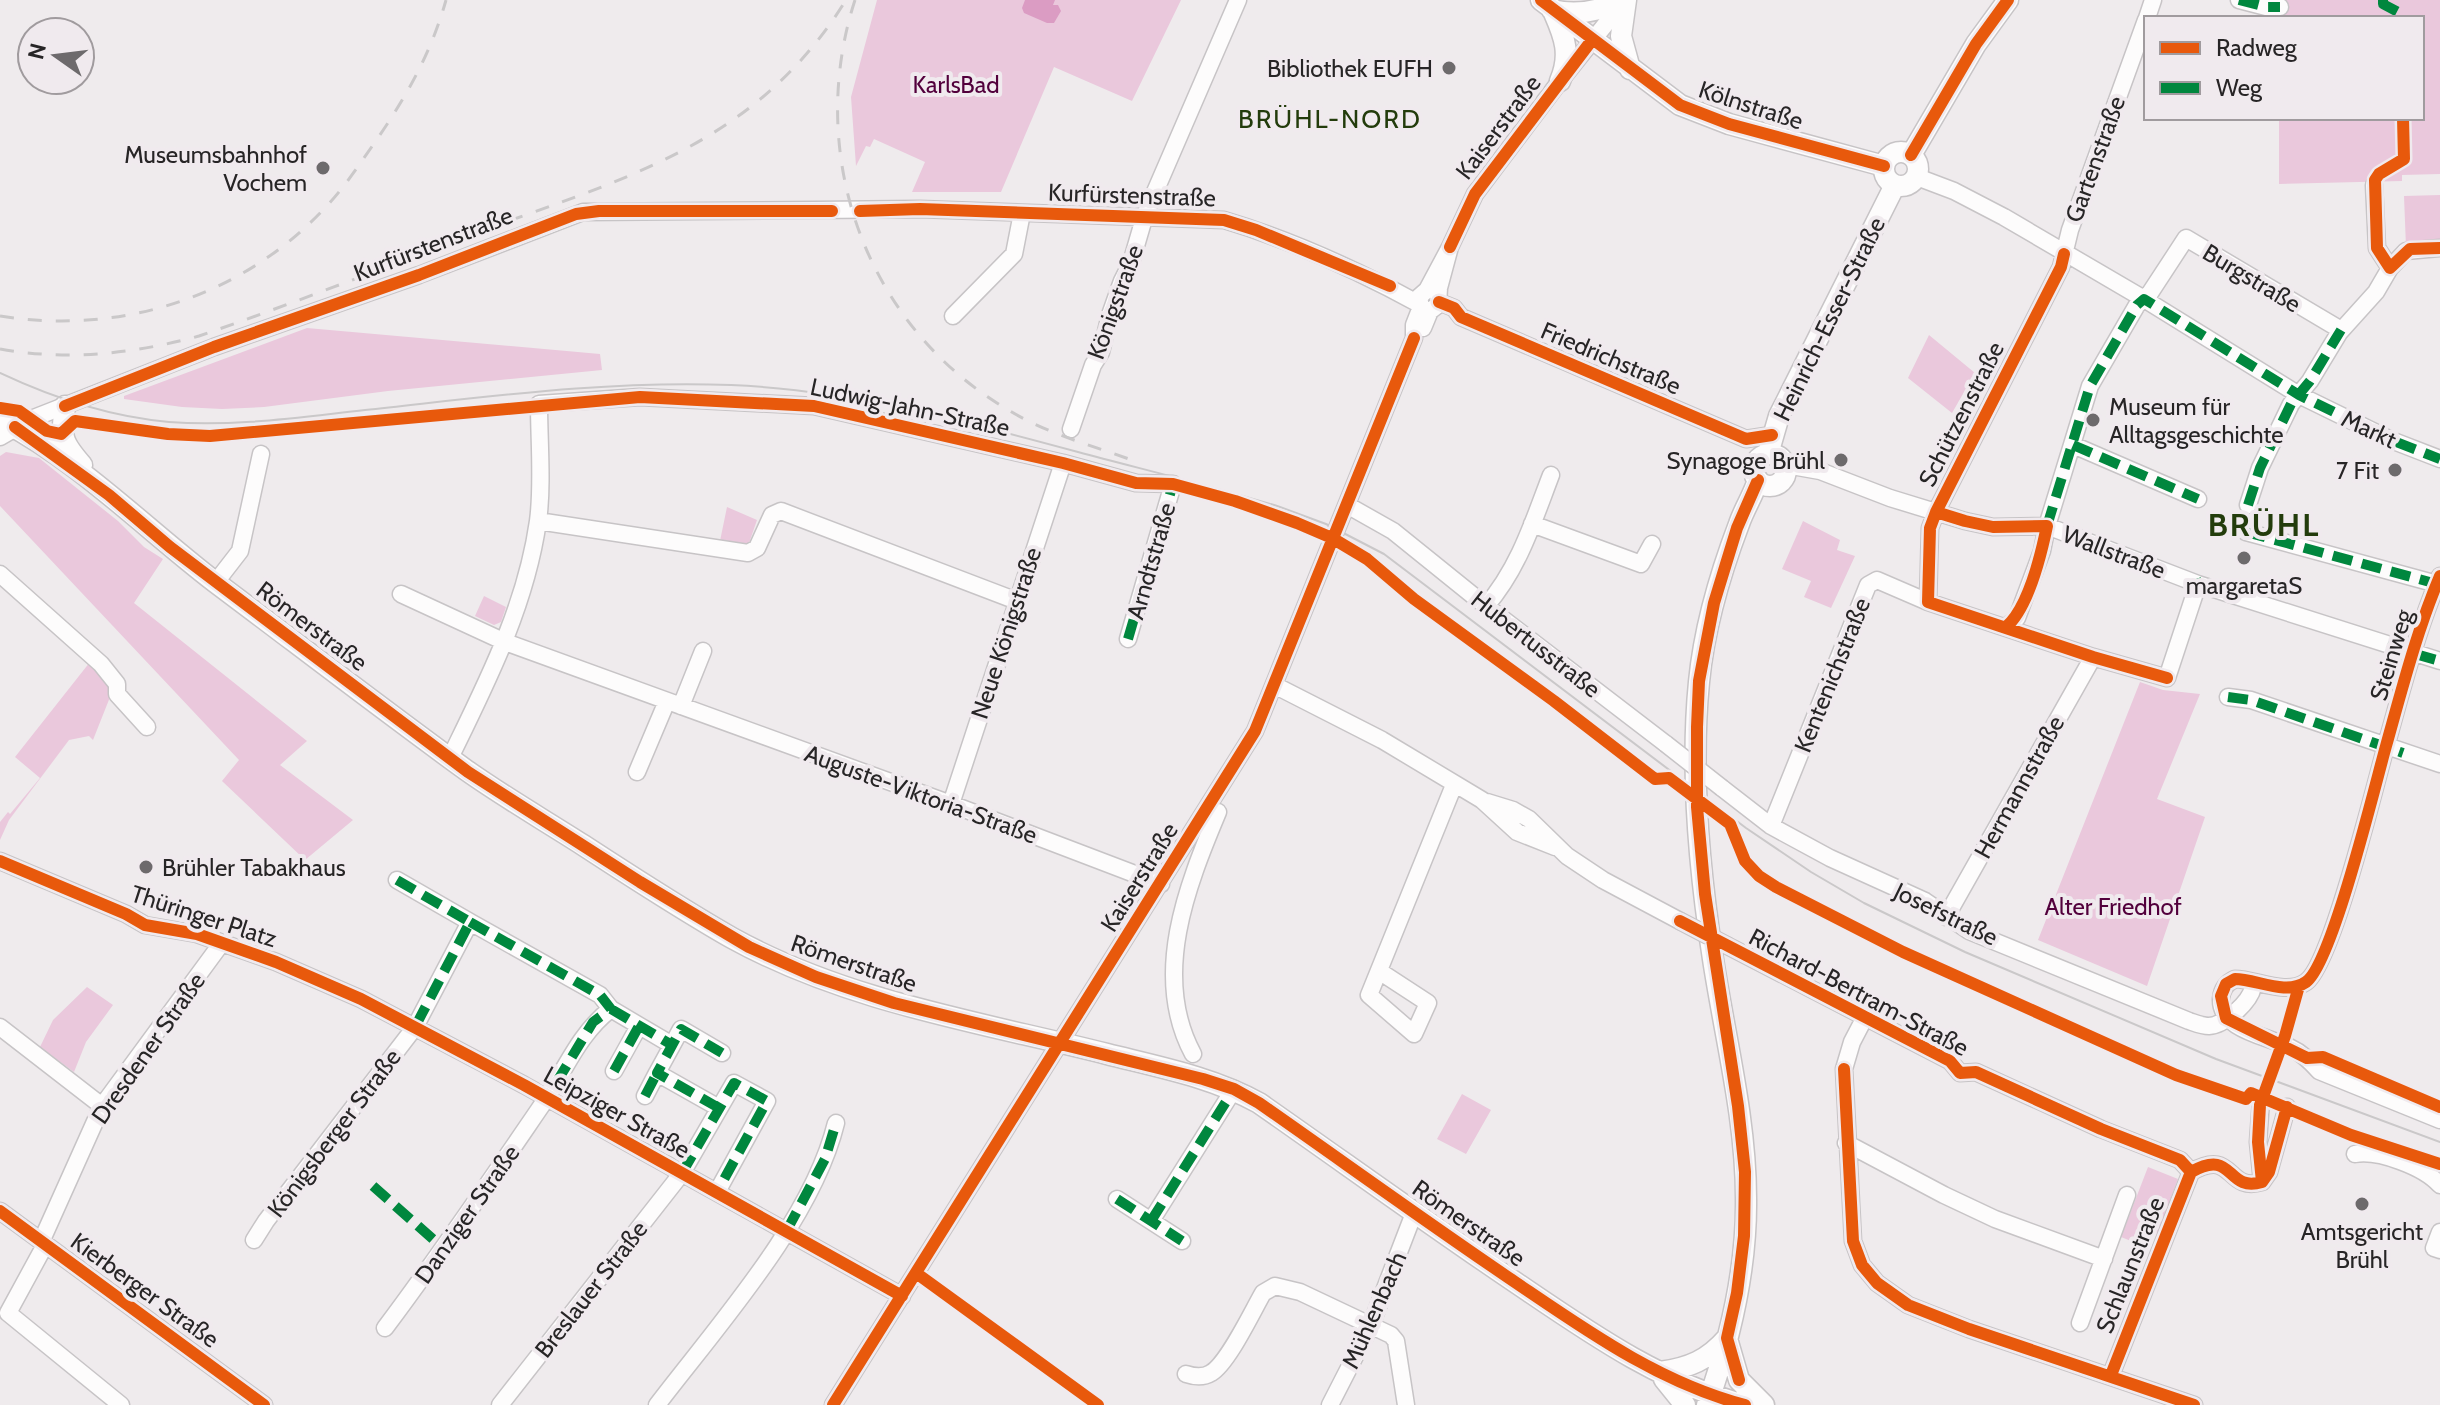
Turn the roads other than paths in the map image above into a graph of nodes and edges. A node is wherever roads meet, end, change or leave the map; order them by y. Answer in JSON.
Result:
{"nodes":[{"id":1,"x":1238,"y":0,"type":"edge"},
{"id":2,"x":1624,"y":0,"type":"edge"},
{"id":3,"x":2239,"y":0,"type":"edge"},
{"id":4,"x":2003,"y":1,"type":"edge"},
{"id":5,"x":1546,"y":5,"type":"edge"},
{"id":6,"x":2280,"y":7,"type":"dead end"},
{"id":7,"x":2144,"y":25,"type":"edge"},
{"id":8,"x":1592,"y":40,"type":"junction"},
{"id":9,"x":1630,"y":69,"type":"junction"},
{"id":10,"x":1560,"y":81,"type":"junction"},
{"id":11,"x":1911,"y":155,"type":"junction"},
{"id":12,"x":1884,"y":166,"type":"junction"},
{"id":13,"x":1917,"y":177,"type":"junction"},
{"id":14,"x":1895,"y":185,"type":"junction"},
{"id":15,"x":2374,"y":185,"type":"dead end"},
{"id":16,"x":1022,"y":213,"type":"junction"},
{"id":17,"x":1145,"y":215,"type":"junction"},
{"id":18,"x":2440,"y":248,"type":"edge"},
{"id":19,"x":2064,"y":254,"type":"junction"},
{"id":20,"x":2390,"y":268,"type":"junction"},
{"id":21,"x":2144,"y":299,"type":"junction"},
{"id":22,"x":1428,"y":300,"type":"junction"},
{"id":23,"x":953,"y":316,"type":"dead end"},
{"id":24,"x":2341,"y":330,"type":"junction"},
{"id":25,"x":2299,"y":395,"type":"junction"},
{"id":26,"x":65,"y":406,"type":"junction"},
{"id":27,"x":5,"y":428,"type":"edge"},
{"id":28,"x":1071,"y":429,"type":"dead end"},
{"id":29,"x":2073,"y":445,"type":"junction"},
{"id":30,"x":1775,"y":451,"type":"junction"},
{"id":31,"x":261,"y":454,"type":"dead end"},
{"id":32,"x":2440,"y":459,"type":"edge"},
{"id":33,"x":1063,"y":463,"type":"junction"},
{"id":34,"x":1551,"y":475,"type":"dead end"},
{"id":35,"x":1173,"y":484,"type":"joint"},
{"id":36,"x":109,"y":495,"type":"junction"},
{"id":37,"x":2198,"y":499,"type":"dead end"},
{"id":38,"x":1347,"y":505,"type":"junction"},
{"id":39,"x":2248,"y":505,"type":"dead end"},
{"id":40,"x":1936,"y":512,"type":"junction"},
{"id":41,"x":538,"y":521,"type":"junction"},
{"id":42,"x":1532,"y":524,"type":"junction"},
{"id":43,"x":2047,"y":526,"type":"junction"},
{"id":44,"x":2250,"y":534,"type":"dead end"},
{"id":45,"x":1652,"y":544,"type":"dead end"},
{"id":46,"x":0,"y":574,"type":"edge"},
{"id":47,"x":2438,"y":580,"type":"edge"},
{"id":48,"x":216,"y":582,"type":"junction"},
{"id":49,"x":2197,"y":582,"type":"junction"},
{"id":50,"x":401,"y":594,"type":"dead end"},
{"id":51,"x":1017,"y":601,"type":"junction"},
{"id":52,"x":1928,"y":602,"type":"junction"},
{"id":53,"x":1486,"y":606,"type":"junction"},
{"id":54,"x":2006,"y":627,"type":"junction"},
{"id":55,"x":1128,"y":639,"type":"dead end"},
{"id":56,"x":505,"y":642,"type":"junction"},
{"id":57,"x":703,"y":651,"type":"dead end"},
{"id":58,"x":2414,"y":654,"type":"junction"},
{"id":59,"x":2093,"y":657,"type":"junction"},
{"id":60,"x":2437,"y":660,"type":"edge"},
{"id":61,"x":1274,"y":685,"type":"junction"},
{"id":62,"x":2228,"y":697,"type":"dead end"},
{"id":63,"x":674,"y":703,"type":"junction"},
{"id":64,"x":147,"y":727,"type":"dead end"},
{"id":65,"x":2386,"y":748,"type":"junction"},
{"id":66,"x":450,"y":758,"type":"junction"},
{"id":67,"x":2440,"y":764,"type":"edge"},
{"id":68,"x":637,"y":772,"type":"dead end"},
{"id":69,"x":1454,"y":785,"type":"junction"},
{"id":70,"x":1722,"y":788,"type":"joint"},
{"id":71,"x":951,"y":804,"type":"junction"},
{"id":72,"x":1218,"y":812,"type":"dead end"},
{"id":73,"x":1771,"y":826,"type":"junction"},
{"id":74,"x":0,"y":861,"type":"edge"},
{"id":75,"x":1173,"y":864,"type":"junction"},
{"id":76,"x":1192,"y":874,"type":"junction"},
{"id":77,"x":397,"y":880,"type":"dead end"},
{"id":78,"x":1161,"y":884,"type":"junction"},
{"id":79,"x":1946,"y":917,"type":"junction"},
{"id":80,"x":470,"y":922,"type":"junction"},
{"id":81,"x":221,"y":944,"type":"junction"},
{"id":82,"x":1379,"y":971,"type":"dead end"},
{"id":83,"x":307,"y":975,"type":"joint"},
{"id":84,"x":2249,"y":981,"type":"junction"},
{"id":85,"x":611,"y":1009,"type":"junction"},
{"id":86,"x":1865,"y":1017,"type":"junction"},
{"id":87,"x":2226,"y":1018,"type":"junction"},
{"id":88,"x":639,"y":1026,"type":"junction"},
{"id":89,"x":0,"y":1027,"type":"edge"},
{"id":90,"x":415,"y":1027,"type":"junction"},
{"id":91,"x":1060,"y":1042,"type":"junction"},
{"id":92,"x":672,"y":1045,"type":"junction"},
{"id":93,"x":722,"y":1053,"type":"dead end"},
{"id":94,"x":1193,"y":1054,"type":"dead end"},
{"id":95,"x":614,"y":1071,"type":"dead end"},
{"id":96,"x":657,"y":1073,"type":"junction"},
{"id":97,"x":1234,"y":1089,"type":"junction"},
{"id":98,"x":645,"y":1096,"type":"dead end"},
{"id":99,"x":547,"y":1098,"type":"junction"},
{"id":100,"x":2261,"y":1101,"type":"dead end"},
{"id":101,"x":102,"y":1106,"type":"junction"},
{"id":102,"x":2287,"y":1107,"type":"dead end"},
{"id":103,"x":719,"y":1108,"type":"junction"},
{"id":104,"x":2440,"y":1120,"type":"edge"},
{"id":105,"x":836,"y":1123,"type":"dead end"},
{"id":106,"x":1846,"y":1143,"type":"junction"},
{"id":107,"x":2355,"y":1154,"type":"dead end"},
{"id":108,"x":2191,"y":1172,"type":"junction"},
{"id":109,"x":682,"y":1173,"type":"junction"},
{"id":110,"x":2262,"y":1182,"type":"junction"},
{"id":111,"x":2440,"y":1185,"type":"edge"},
{"id":112,"x":717,"y":1192,"type":"junction"},
{"id":113,"x":2127,"y":1195,"type":"dead end"},
{"id":114,"x":1117,"y":1199,"type":"dead end"},
{"id":115,"x":0,"y":1211,"type":"edge"},
{"id":116,"x":1414,"y":1213,"type":"junction"},
{"id":117,"x":1151,"y":1221,"type":"junction"},
{"id":118,"x":787,"y":1230,"type":"junction"},
{"id":119,"x":2440,"y":1232,"type":"edge"},
{"id":120,"x":254,"y":1240,"type":"dead end"},
{"id":121,"x":1182,"y":1241,"type":"dead end"},
{"id":122,"x":43,"y":1243,"type":"junction"},
{"id":123,"x":2440,"y":1250,"type":"edge"},
{"id":124,"x":2104,"y":1259,"type":"junction"},
{"id":125,"x":902,"y":1296,"type":"junction"},
{"id":126,"x":4,"y":1310,"type":"edge"},
{"id":127,"x":2080,"y":1323,"type":"dead end"},
{"id":128,"x":1371,"y":1325,"type":"junction"},
{"id":129,"x":385,"y":1328,"type":"dead end"},
{"id":130,"x":1727,"y":1338,"type":"junction"},
{"id":131,"x":1658,"y":1371,"type":"junction"},
{"id":132,"x":1186,"y":1374,"type":"dead end"},
{"id":133,"x":2111,"y":1375,"type":"junction"},
{"id":134,"x":1709,"y":1400,"type":"edge"},
{"id":135,"x":121,"y":1405,"type":"edge"},
{"id":136,"x":264,"y":1405,"type":"edge"},
{"id":137,"x":500,"y":1405,"type":"edge"},
{"id":138,"x":657,"y":1405,"type":"edge"},
{"id":139,"x":833,"y":1405,"type":"edge"},
{"id":140,"x":1330,"y":1405,"type":"edge"},
{"id":141,"x":1406,"y":1405,"type":"edge"},
{"id":142,"x":1685,"y":1405,"type":"edge"},
{"id":143,"x":1745,"y":1405,"type":"edge"},
{"id":144,"x":1764,"y":1405,"type":"edge"},
{"id":145,"x":2194,"y":1405,"type":"edge"}],
"edges":[{"from":1,"to":17,"type":"street","name":"Königstraße"},
{"from":2,"to":5,"type":"main road"},
{"from":2,"to":8,"type":"street","name":"Kaiserstraße"},
{"from":2,"to":9,"type":"main road"},
{"from":3,"to":6,"type":"street"},
{"from":4,"to":11,"type":"main road"},
{"from":5,"to":8,"type":"main road","name":"Kölnstraße"},
{"from":5,"to":10,"type":"main road"},
{"from":7,"to":19,"type":"street","name":"Gartenstraße"},
{"from":8,"to":9,"type":"main road","name":"Kölnstraße"},
{"from":8,"to":10,"type":"street","name":"Kaiserstraße"},
{"from":9,"to":12,"type":"main road","name":"Kölnstraße"},
{"from":10,"to":22,"type":"street","name":"Kaiserstraße"},
{"from":11,"to":12,"type":"main road"},
{"from":11,"to":13,"type":"main road"},
{"from":12,"to":14,"type":"main road"},
{"from":13,"to":14,"type":"main road"},
{"from":13,"to":19,"type":"street"},
{"from":14,"to":30,"type":"main road","name":"Heinrich-Esser-Straße"},
{"from":15,"to":20,"type":"street"},
{"from":16,"to":17,"type":"street","name":"Kurfürstenstraße"},
{"from":16,"to":23,"type":"street"},
{"from":16,"to":26,"type":"street","name":"Kurfürstenstraße"},
{"from":17,"to":22,"type":"street","name":"Kurfürstenstraße"},
{"from":17,"to":28,"type":"street","name":"Königstraße"},
{"from":18,"to":20,"type":"street"},
{"from":19,"to":21,"type":"street"},
{"from":19,"to":40,"type":"street","name":"Schützenstraße"},
{"from":20,"to":24,"type":"street"},
{"from":21,"to":24,"type":"street","name":"Burgstraße"},
{"from":21,"to":25,"type":"street"},
{"from":21,"to":29,"type":"street"},
{"from":22,"to":30,"type":"street","name":"Friedrichstraße"},
{"from":22,"to":38,"type":"street","name":"Kaiserstraße"},
{"from":24,"to":25,"type":"street"},
{"from":25,"to":32,"type":"street","name":"Markt"},
{"from":25,"to":39,"type":"street"},
{"from":26,"to":27,"type":"street","name":"Kurfürstenstraße"},
{"from":26,"to":36,"type":"main road"},
{"from":27,"to":36,"type":"main road","name":"Römerstraße"},
{"from":29,"to":37,"type":"street"},
{"from":29,"to":43,"type":"street"},
{"from":30,"to":40,"type":"street","name":"Friedrichstraße"},
{"from":30,"to":130,"type":"main road"},
{"from":31,"to":48,"type":"street"},
{"from":33,"to":35,"type":"street","name":"Ludwig-Jahn-Straße"},
{"from":33,"to":41,"type":"street","name":"Ludwig-Jahn-Straße"},
{"from":33,"to":51,"type":"street","name":"Neue Königstraße"},
{"from":34,"to":42,"type":"street"},
{"from":35,"to":55,"type":"street","name":"Arndtstraße"},
{"from":36,"to":48,"type":"main road","name":"Römerstraße"},
{"from":38,"to":53,"type":"street","name":"Hubertusstraße"},
{"from":38,"to":61,"type":"street","name":"Kaiserstraße"},
{"from":40,"to":43,"type":"street","name":"Wallstraße"},
{"from":40,"to":52,"type":"street","name":"Schützenstraße"},
{"from":41,"to":51,"type":"street"},
{"from":41,"to":56,"type":"street"},
{"from":42,"to":45,"type":"street"},
{"from":42,"to":53,"type":"street"},
{"from":43,"to":49,"type":"street","name":"Wallstraße"},
{"from":43,"to":54,"type":"street"},
{"from":44,"to":47,"type":"street"},
{"from":46,"to":64,"type":"street"},
{"from":47,"to":58,"type":"street","name":"Steinweg"},
{"from":48,"to":66,"type":"main road","name":"Römerstraße"},
{"from":49,"to":58,"type":"street","name":"Wallstraße"},
{"from":49,"to":59,"type":"street"},
{"from":50,"to":56,"type":"street","name":"Auguste-Viktoria-Straße"},
{"from":51,"to":71,"type":"street","name":"Neue Königstraße"},
{"from":52,"to":54,"type":"street"},
{"from":52,"to":73,"type":"street","name":"Kentenichstraße"},
{"from":53,"to":70,"type":"street","name":"Hubertusstraße","bridge":true},
{"from":54,"to":59,"type":"street"},
{"from":56,"to":63,"type":"street","name":"Auguste-Viktoria-Straße"},
{"from":56,"to":66,"type":"street"},
{"from":57,"to":63,"type":"street"},
{"from":58,"to":60,"type":"street","name":"Wallstraße"},
{"from":58,"to":65,"type":"street","name":"Steinweg"},
{"from":59,"to":79,"type":"street","name":"Hermannstraße"},
{"from":61,"to":69,"type":"street","name":"Richard-Bertram-Straße"},
{"from":61,"to":75,"type":"street","name":"Kaiserstraße"},
{"from":62,"to":65,"type":"street"},
{"from":63,"to":68,"type":"street"},
{"from":63,"to":71,"type":"street","name":"Auguste-Viktoria-Straße"},
{"from":65,"to":67,"type":"street"},
{"from":65,"to":84,"type":"street","name":"Steinweg"},
{"from":66,"to":91,"type":"main road","name":"Römerstraße"},
{"from":69,"to":82,"type":"street"},
{"from":69,"to":86,"type":"street","name":"Richard-Bertram-Straße","bridge":true},
{"from":70,"to":73,"type":"street","name":"Josefstraße"},
{"from":71,"to":78,"type":"street","name":"Auguste-Viktoria-Straße"},
{"from":72,"to":76,"type":"street"},
{"from":73,"to":79,"type":"street","name":"Josefstraße"},
{"from":74,"to":81,"type":"street","name":"Thüringer Platz"},
{"from":75,"to":76,"type":"street"},
{"from":75,"to":78,"type":"street","name":"Kaiserstraße"},
{"from":76,"to":94,"type":"street"},
{"from":77,"to":80,"type":"street"},
{"from":78,"to":91,"type":"street","name":"Kaiserstraße"},
{"from":79,"to":87,"type":"street","name":"Josefstraße"},
{"from":80,"to":85,"type":"street"},
{"from":80,"to":90,"type":"street","name":"Königsberger Straße"},
{"from":81,"to":83,"type":"street","name":"Thüringer Platz"},
{"from":81,"to":101,"type":"street","name":"Dresdener Straße"},
{"from":83,"to":90,"type":"street","name":"Leipziger Straße"},
{"from":84,"to":87,"type":"street"},
{"from":84,"to":87,"type":"street"},
{"from":85,"to":88,"type":"street"},
{"from":85,"to":99,"type":"street","name":"Danziger Straße"},
{"from":86,"to":106,"type":"street"},
{"from":86,"to":108,"type":"street","name":"Richard-Bertram-Straße"},
{"from":87,"to":104,"type":"street"},
{"from":88,"to":92,"type":"street"},
{"from":88,"to":95,"type":"street"},
{"from":89,"to":101,"type":"street"},
{"from":90,"to":99,"type":"street","name":"Leipziger Straße"},
{"from":90,"to":120,"type":"street","name":"Königsberger Straße"},
{"from":91,"to":97,"type":"main road","name":"Römerstraße"},
{"from":91,"to":125,"type":"street","name":"Kaiserstraße"},
{"from":92,"to":93,"type":"street"},
{"from":92,"to":96,"type":"street"},
{"from":96,"to":98,"type":"street"},
{"from":96,"to":103,"type":"street"},
{"from":97,"to":116,"type":"main road","name":"Römerstraße"},
{"from":97,"to":117,"type":"street"},
{"from":99,"to":109,"type":"street","name":"Leipziger Straße"},
{"from":99,"to":129,"type":"street","name":"Danziger Straße"},
{"from":100,"to":110,"type":"street"},
{"from":101,"to":122,"type":"street","name":"Dresdener Straße"},
{"from":102,"to":110,"type":"street"},
{"from":103,"to":109,"type":"street","name":"Breslauer Straße"},
{"from":103,"to":112,"type":"street","name":"Breslauer Straße"},
{"from":105,"to":118,"type":"street"},
{"from":106,"to":124,"type":"street"},
{"from":106,"to":133,"type":"street"},
{"from":107,"to":111,"type":"street"},
{"from":108,"to":110,"type":"street"},
{"from":108,"to":133,"type":"street","name":"Schlaunstraße"},
{"from":109,"to":112,"type":"street","name":"Leipziger Straße"},
{"from":109,"to":137,"type":"street","name":"Breslauer Straße"},
{"from":112,"to":118,"type":"street","name":"Leipziger Straße"},
{"from":113,"to":124,"type":"street"},
{"from":114,"to":117,"type":"street"},
{"from":115,"to":122,"type":"street","name":"Kierberger Straße"},
{"from":116,"to":128,"type":"street","name":"Mühlenbach"},
{"from":116,"to":131,"type":"main road","name":"Römerstraße"},
{"from":117,"to":121,"type":"street"},
{"from":118,"to":125,"type":"street","name":"Leipziger Straße"},
{"from":118,"to":138,"type":"street"},
{"from":119,"to":123,"type":"street"},
{"from":122,"to":126,"type":"street","name":"Kierberger Straße"},
{"from":122,"to":136,"type":"street","name":"Kierberger Straße"},
{"from":124,"to":127,"type":"street"},
{"from":125,"to":139,"type":"street","name":"Kaiserstraße"},
{"from":126,"to":135,"type":"street","name":"Kierberger Straße"},
{"from":128,"to":132,"type":"street"},
{"from":128,"to":140,"type":"street","name":"Mühlenbach"},
{"from":128,"to":141,"type":"street"},
{"from":130,"to":131,"type":"main road"},
{"from":130,"to":134,"type":"main road"},
{"from":130,"to":144,"type":"main road"},
{"from":131,"to":134,"type":"main road","name":"Römerstraße"},
{"from":131,"to":142,"type":"main road"},
{"from":133,"to":145,"type":"street"},
{"from":134,"to":143,"type":"main road","name":"Römerstraße"}]}
